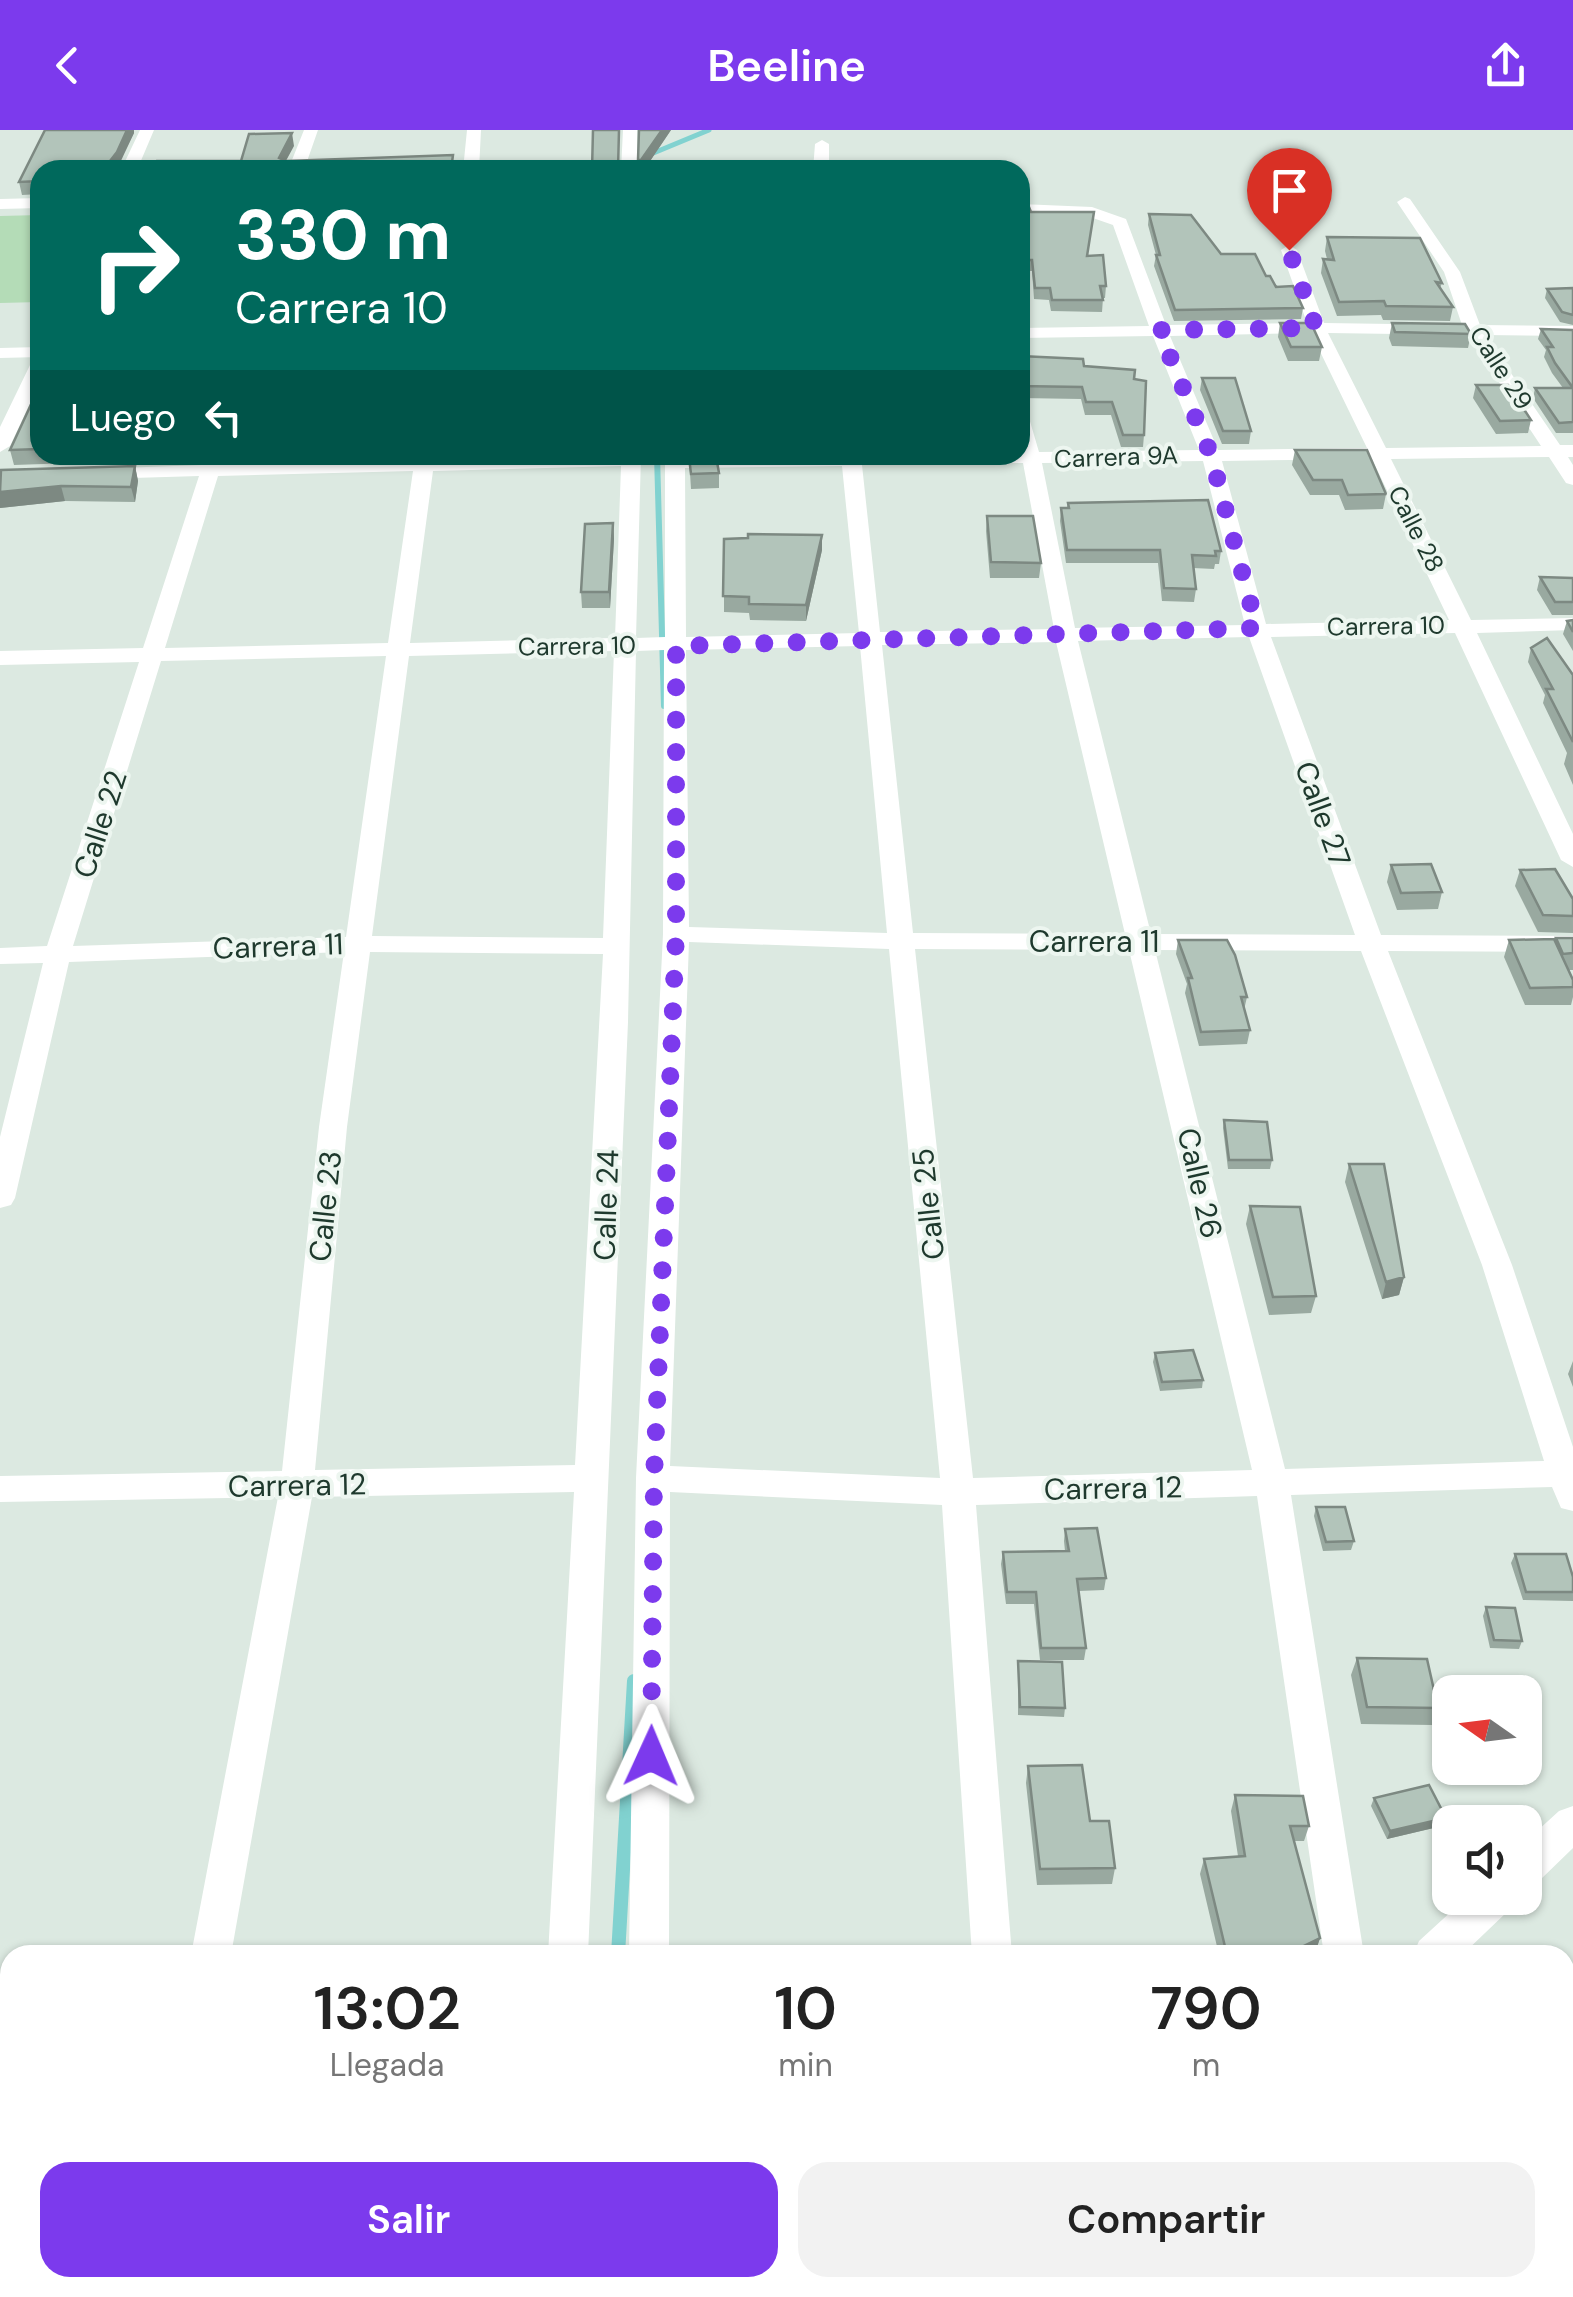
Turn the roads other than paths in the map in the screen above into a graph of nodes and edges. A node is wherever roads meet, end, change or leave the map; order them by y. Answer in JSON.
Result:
{"nodes":[{"id":1,"x":147,"y":130,"type":"edge"},
{"id":2,"x":311,"y":130,"type":"edge"},
{"id":3,"x":474,"y":130,"type":"edge"},
{"id":4,"x":630,"y":130,"type":"edge"},
{"id":5,"x":822,"y":144,"type":"dead end"},
{"id":6,"x":134,"y":160,"type":"edge"},
{"id":7,"x":300,"y":160,"type":"edge"},
{"id":8,"x":471,"y":160,"type":"edge"},
{"id":9,"x":629,"y":160,"type":"edge"},
{"id":10,"x":822,"y":160,"type":"edge"},
{"id":11,"x":1405,"y":202,"type":"dead end"},
{"id":12,"x":30,"y":203,"type":"edge"},
{"id":13,"x":0,"y":204,"type":"edge"},
{"id":14,"x":1030,"y":209,"type":"edge"},
{"id":15,"x":1289,"y":250,"type":"dead end"},
{"id":16,"x":1316,"y":328,"type":"junction"},
{"id":17,"x":1159,"y":330,"type":"junction"},
{"id":18,"x":1473,"y":330,"type":"junction"},
{"id":19,"x":1573,"y":330,"type":"edge"},
{"id":20,"x":1030,"y":333,"type":"edge"},
{"id":21,"x":30,"y":352,"type":"edge"},
{"id":22,"x":0,"y":353,"type":"edge"},
{"id":23,"x":30,"y":383,"type":"edge"},
{"id":24,"x":0,"y":446,"type":"edge"},
{"id":25,"x":1565,"y":451,"type":"edge"},
{"id":26,"x":1030,"y":453,"type":"edge"},
{"id":27,"x":1376,"y":453,"type":"junction"},
{"id":28,"x":1211,"y":455,"type":"junction"},
{"id":29,"x":1032,"y":460,"type":"junction"},
{"id":30,"x":176,"y":465,"type":"edge"},
{"id":31,"x":212,"y":465,"type":"edge"},
{"id":32,"x":423,"y":465,"type":"edge"},
{"id":33,"x":631,"y":465,"type":"edge"},
{"id":34,"x":675,"y":465,"type":"edge"},
{"id":35,"x":853,"y":465,"type":"edge"},
{"id":36,"x":77,"y":473,"type":"edge"},
{"id":37,"x":1573,"y":479,"type":"edge"},
{"id":38,"x":1573,"y":624,"type":"edge"},
{"id":39,"x":1462,"y":625,"type":"junction"},
{"id":40,"x":1257,"y":628,"type":"junction"},
{"id":41,"x":1066,"y":636,"type":"junction"},
{"id":42,"x":870,"y":642,"type":"junction"},
{"id":43,"x":631,"y":646,"type":"junction"},
{"id":44,"x":672,"y":646,"type":"junction"},
{"id":45,"x":398,"y":648,"type":"junction"},
{"id":46,"x":155,"y":653,"type":"junction"},
{"id":47,"x":0,"y":658,"type":"edge"},
{"id":48,"x":1573,"y":860,"type":"edge"},
{"id":49,"x":676,"y":934,"type":"junction"},
{"id":50,"x":900,"y":941,"type":"junction"},
{"id":51,"x":1142,"y":941,"type":"junction"},
{"id":52,"x":1372,"y":942,"type":"junction"},
{"id":53,"x":360,"y":944,"type":"junction"},
{"id":54,"x":1573,"y":944,"type":"edge"},
{"id":55,"x":617,"y":946,"type":"junction"},
{"id":56,"x":58,"y":953,"type":"junction"},
{"id":57,"x":0,"y":956,"type":"edge"},
{"id":58,"x":0,"y":1198,"type":"edge"},
{"id":59,"x":594,"y":1478,"type":"junction"},
{"id":60,"x":654,"y":1478,"type":"junction"},
{"id":61,"x":1570,"y":1481,"type":"edge"},
{"id":62,"x":1272,"y":1484,"type":"junction"},
{"id":63,"x":297,"y":1485,"type":"junction"},
{"id":64,"x":0,"y":1489,"type":"edge"},
{"id":65,"x":958,"y":1492,"type":"junction"},
{"id":66,"x":1573,"y":1823,"type":"edge"},
{"id":67,"x":1542,"y":1852,"type":"edge"},
{"id":68,"x":1476,"y":1915,"type":"edge"},
{"id":69,"x":214,"y":1945,"type":"edge"},
{"id":70,"x":569,"y":1945,"type":"edge"},
{"id":71,"x":649,"y":1945,"type":"edge"},
{"id":72,"x":991,"y":1945,"type":"edge"},
{"id":73,"x":1342,"y":1945,"type":"edge"},
{"id":74,"x":1443,"y":1945,"type":"edge"}],
"edges":[{"from":1,"to":6,"type":"street"},
{"from":2,"to":7,"type":"street"},
{"from":3,"to":8,"type":"street"},
{"from":4,"to":9,"type":"street"},
{"from":5,"to":10,"type":"street"},
{"from":11,"to":18,"type":"street","name":"Calle 29"},
{"from":12,"to":13,"type":"street"},
{"from":14,"to":17,"type":"street","name":"Calle 27"},
{"from":15,"to":16,"type":"street","name":"Calle 28"},
{"from":16,"to":17,"type":"street"},
{"from":16,"to":18,"type":"street"},
{"from":16,"to":27,"type":"street","name":"Calle 28"},
{"from":17,"to":20,"type":"street"},
{"from":17,"to":28,"type":"street","name":"Calle 27"},
{"from":18,"to":19,"type":"street"},
{"from":18,"to":25,"type":"street","name":"Calle 29"},
{"from":21,"to":22,"type":"street"},
{"from":23,"to":24,"type":"street"},
{"from":25,"to":27,"type":"street","name":"Carrera 9A"},
{"from":25,"to":37,"type":"street","name":"Calle 29"},
{"from":26,"to":29,"type":"street","name":"Calle 26"},
{"from":27,"to":28,"type":"street","name":"Carrera 9A"},
{"from":27,"to":39,"type":"street","name":"Calle 28"},
{"from":28,"to":29,"type":"street","name":"Carrera 9A"},
{"from":28,"to":40,"type":"street","name":"Calle 27"},
{"from":29,"to":41,"type":"street","name":"Calle 26"},
{"from":30,"to":36,"type":"street"},
{"from":31,"to":46,"type":"street","name":"Calle 22"},
{"from":32,"to":45,"type":"street","name":"Calle 23"},
{"from":33,"to":43,"type":"street","name":"Calle 24"},
{"from":34,"to":44,"type":"street","name":"Calle 24"},
{"from":35,"to":42,"type":"street","name":"Calle 25"},
{"from":38,"to":39,"type":"street","name":"Carrera 10"},
{"from":39,"to":40,"type":"street","name":"Carrera 10"},
{"from":39,"to":48,"type":"street","name":"Calle 28"},
{"from":40,"to":41,"type":"street","name":"Carrera 10"},
{"from":40,"to":52,"type":"street","name":"Calle 27"},
{"from":41,"to":42,"type":"street","name":"Carrera 10"},
{"from":41,"to":51,"type":"street","name":"Calle 26"},
{"from":42,"to":44,"type":"street","name":"Carrera 10"},
{"from":42,"to":50,"type":"street","name":"Calle 25"},
{"from":43,"to":44,"type":"street","name":"Carrera 10"},
{"from":43,"to":45,"type":"street","name":"Carrera 10"},
{"from":43,"to":55,"type":"street","name":"Calle 24"},
{"from":44,"to":49,"type":"street","name":"Calle 24"},
{"from":45,"to":46,"type":"street","name":"Carrera 10"},
{"from":45,"to":53,"type":"street","name":"Calle 23"},
{"from":46,"to":47,"type":"street","name":"Carrera 10"},
{"from":46,"to":56,"type":"street","name":"Calle 22"},
{"from":49,"to":50,"type":"street","name":"Carrera 11"},
{"from":49,"to":60,"type":"street","name":"Calle 24"},
{"from":50,"to":51,"type":"street","name":"Carrera 11"},
{"from":50,"to":65,"type":"street","name":"Calle 25"},
{"from":51,"to":52,"type":"street","name":"Carrera 11"},
{"from":51,"to":62,"type":"street","name":"Calle 26"},
{"from":52,"to":54,"type":"street","name":"Carrera 11"},
{"from":52,"to":61,"type":"street","name":"Calle 27"},
{"from":53,"to":55,"type":"street","name":"Carrera 11"},
{"from":53,"to":56,"type":"street","name":"Carrera 11"},
{"from":53,"to":63,"type":"street","name":"Calle 23"},
{"from":55,"to":59,"type":"street","name":"Calle 24"},
{"from":56,"to":57,"type":"street","name":"Carrera 11"},
{"from":56,"to":58,"type":"street","name":"Calle 22"},
{"from":59,"to":63,"type":"street","name":"Carrera 12"},
{"from":59,"to":70,"type":"street","name":"Calle 24"},
{"from":60,"to":65,"type":"street","name":"Carrera 12"},
{"from":60,"to":71,"type":"street","name":"Calle 24"},
{"from":61,"to":62,"type":"street","name":"Carrera 12"},
{"from":62,"to":65,"type":"street","name":"Carrera 12"},
{"from":62,"to":73,"type":"street","name":"Calle 26"},
{"from":63,"to":64,"type":"street","name":"Carrera 12"},
{"from":63,"to":69,"type":"street","name":"Calle 23"},
{"from":65,"to":72,"type":"street","name":"Calle 25"},
{"from":66,"to":67,"type":"street"},
{"from":68,"to":74,"type":"street"}]}
